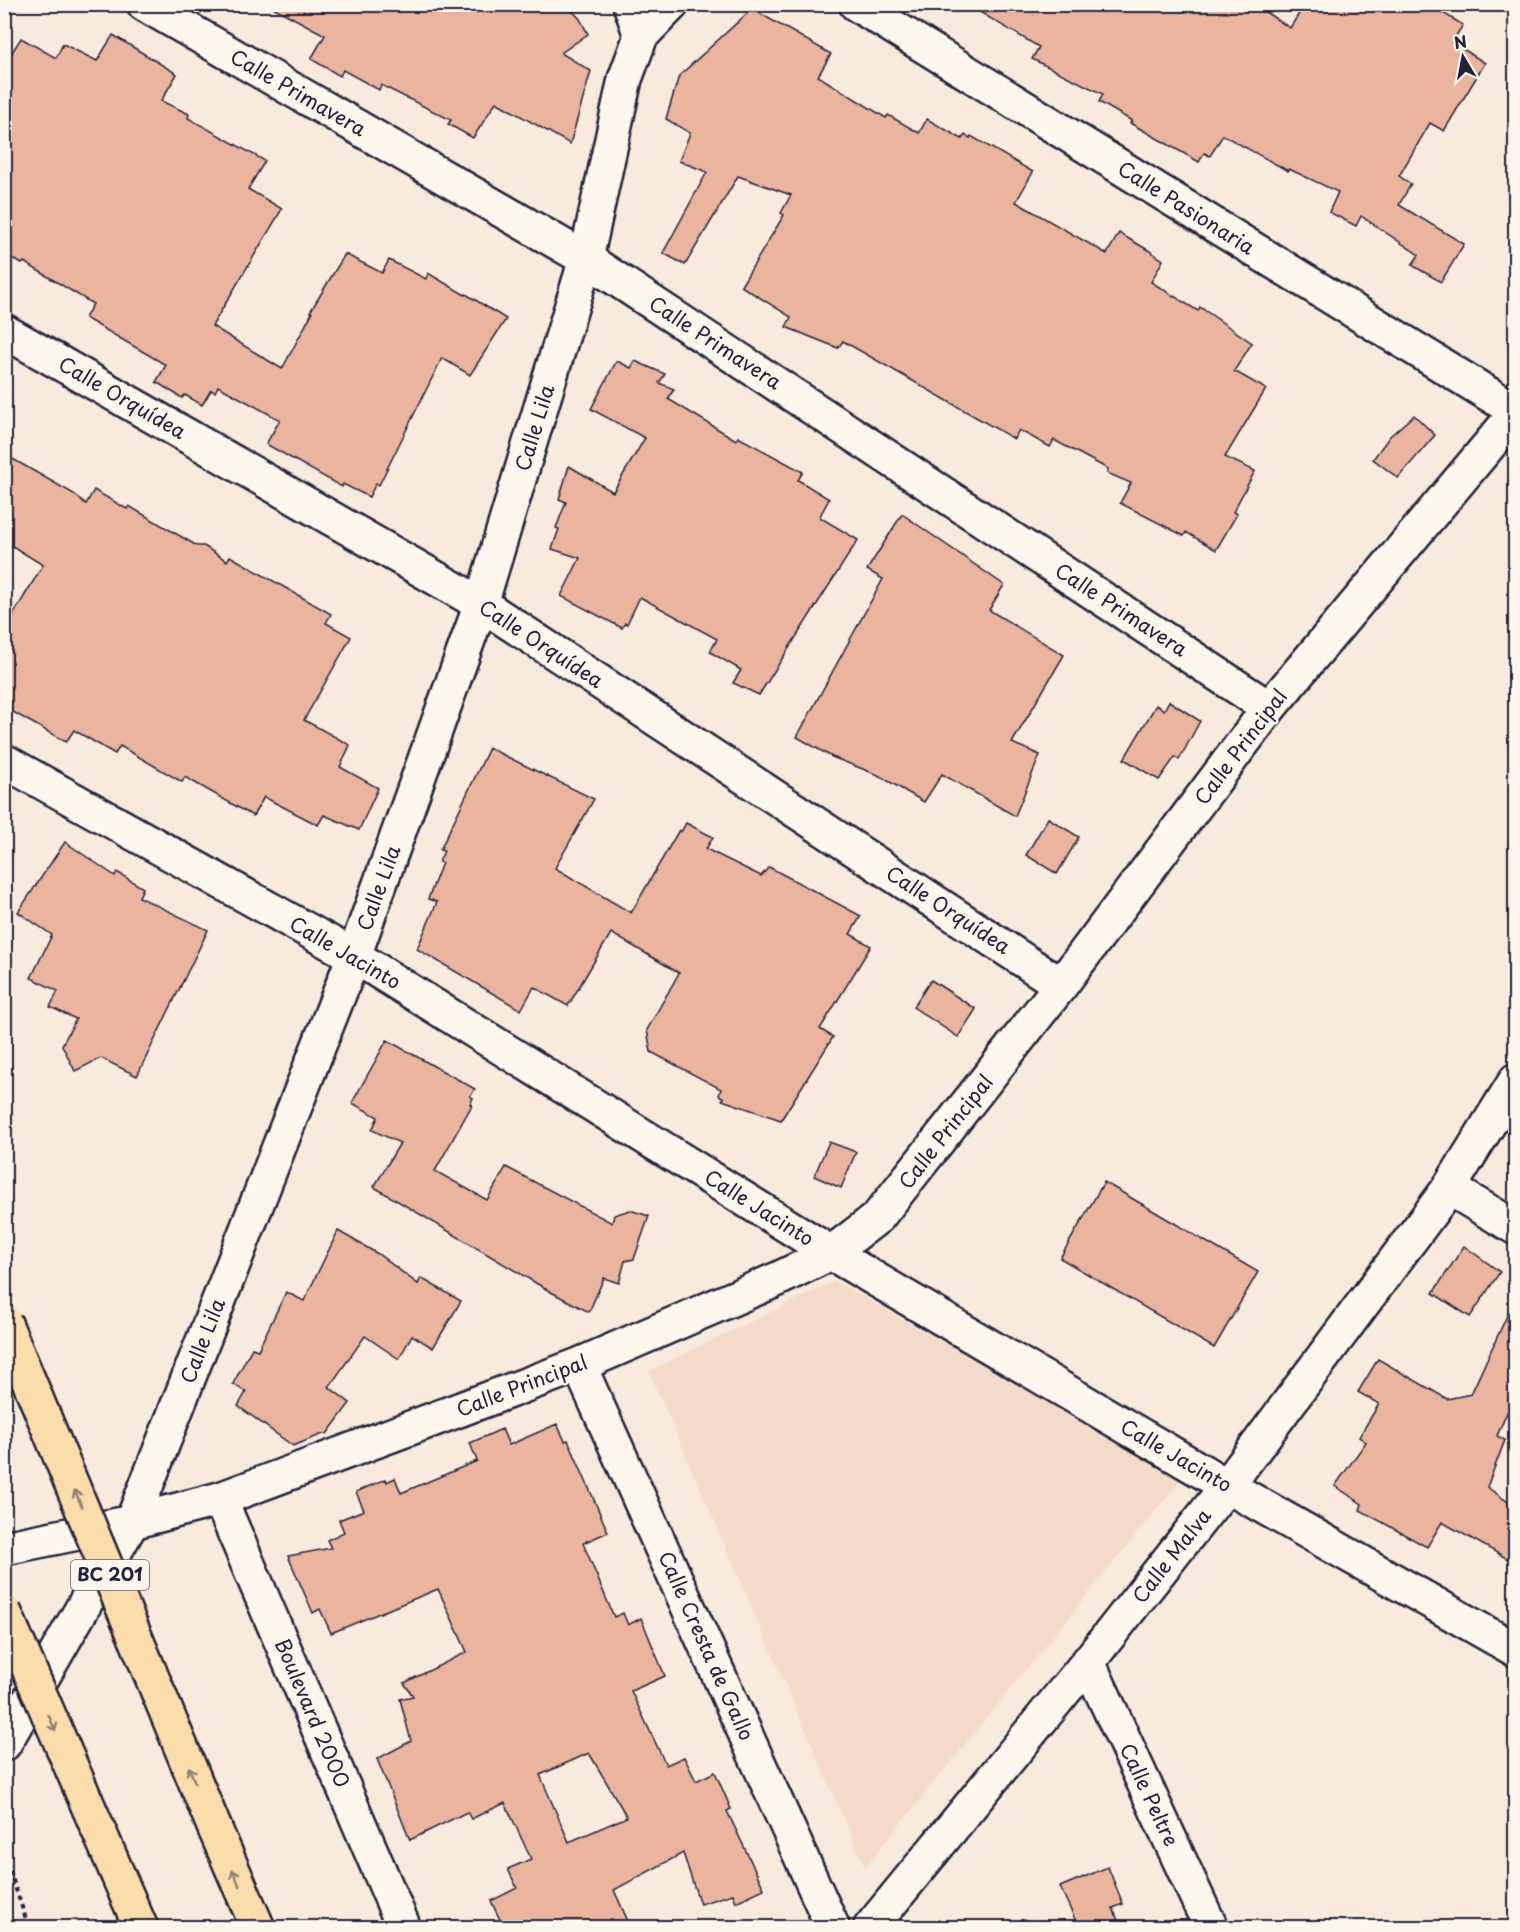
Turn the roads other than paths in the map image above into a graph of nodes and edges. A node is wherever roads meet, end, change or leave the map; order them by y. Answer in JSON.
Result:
{"nodes":[{"id":1,"x":144,"y":4,"type":"edge"},
{"id":2,"x":630,"y":4,"type":"edge"},
{"id":3,"x":672,"y":4,"type":"edge"},
{"id":4,"x":856,"y":4,"type":"edge"},
{"id":5,"x":641,"y":36,"type":"junction"},
{"id":6,"x":586,"y":259,"type":"junction"},
{"id":7,"x":4,"y":330,"type":"edge"},
{"id":8,"x":1515,"y":412,"type":"edge"},
{"id":9,"x":482,"y":604,"type":"junction"},
{"id":10,"x":1269,"y":708,"type":"junction"},
{"id":11,"x":4,"y":761,"type":"edge"},
{"id":12,"x":354,"y":956,"type":"junction"},
{"id":13,"x":1061,"y":985,"type":"junction"},
{"id":14,"x":1515,"y":1080,"type":"edge"},
{"id":15,"x":1449,"y":1188,"type":"junction"},
{"id":16,"x":1515,"y":1228,"type":"edge"},
{"id":17,"x":831,"y":1253,"type":"junction"},
{"id":18,"x":4,"y":1321,"type":"edge"},
{"id":19,"x":579,"y":1365,"type":"junction"},
{"id":20,"x":1227,"y":1486,"type":"junction"},
{"id":21,"x":220,"y":1499,"type":"junction"},
{"id":22,"x":132,"y":1522,"type":"junction"},
{"id":23,"x":4,"y":1548,"type":"edge"},
{"id":24,"x":4,"y":1611,"type":"edge"},
{"id":25,"x":1515,"y":1650,"type":"edge"},
{"id":26,"x":1088,"y":1662,"type":"junction"},
{"id":27,"x":4,"y":1744,"type":"edge"},
{"id":28,"x":141,"y":1928,"type":"edge"},
{"id":29,"x":258,"y":1928,"type":"edge"},
{"id":30,"x":404,"y":1928,"type":"edge"},
{"id":31,"x":833,"y":1928,"type":"edge"},
{"id":32,"x":870,"y":1928,"type":"edge"},
{"id":33,"x":1211,"y":1928,"type":"edge"}],
"edges":[{"from":1,"to":6,"type":"street","name":"Calle Primavera"},
{"from":2,"to":5,"type":"street"},
{"from":3,"to":5,"type":"street","name":"Calle Lila"},
{"from":4,"to":8,"type":"street","name":"Calle Pasionaria"},
{"from":5,"to":6,"type":"street","name":"Calle Lila"},
{"from":6,"to":9,"type":"street","name":"Calle Lila"},
{"from":6,"to":10,"type":"street","name":"Calle Primavera"},
{"from":7,"to":9,"type":"street","name":"Calle Orquídea"},
{"from":8,"to":10,"type":"street","name":"Calle Principal"},
{"from":9,"to":12,"type":"street","name":"Calle Lila"},
{"from":9,"to":13,"type":"street","name":"Calle Orquídea"},
{"from":10,"to":13,"type":"street","name":"Calle Principal"},
{"from":11,"to":12,"type":"street","name":"Calle Jacinto"},
{"from":12,"to":17,"type":"street","name":"Calle Jacinto"},
{"from":12,"to":22,"type":"street","name":"Calle Lila"},
{"from":13,"to":17,"type":"street","name":"Calle Principal"},
{"from":14,"to":15,"type":"street","name":"Calle Malva"},
{"from":15,"to":16,"type":"street"},
{"from":15,"to":20,"type":"street","name":"Calle Malva"},
{"from":17,"to":19,"type":"street","name":"Calle Principal"},
{"from":17,"to":20,"type":"street","name":"Calle Jacinto"},
{"from":29,"to":18,"type":"highway","number":"BC 201","one_way":true,"bridge":true},
{"from":19,"to":21,"type":"street","name":"Calle Principal"},
{"from":19,"to":31,"type":"street","name":"Calle Cresta de Gallo"},
{"from":20,"to":25,"type":"street","name":"Calle Jacinto"},
{"from":20,"to":26,"type":"street","name":"Calle Malva"},
{"from":21,"to":22,"type":"street","name":"Calle Principal"},
{"from":21,"to":30,"type":"street","name":"Boulevard 2000"},
{"from":22,"to":23,"type":"street","name":"Calle Principal"},
{"from":22,"to":27,"type":"street","name":"Calle Lila"},
{"from":24,"to":28,"type":"highway","one_way":true,"bridge":true},
{"from":26,"to":32,"type":"street","name":"Calle Malva"},
{"from":26,"to":33,"type":"street","name":"Calle Peltre"}]}
